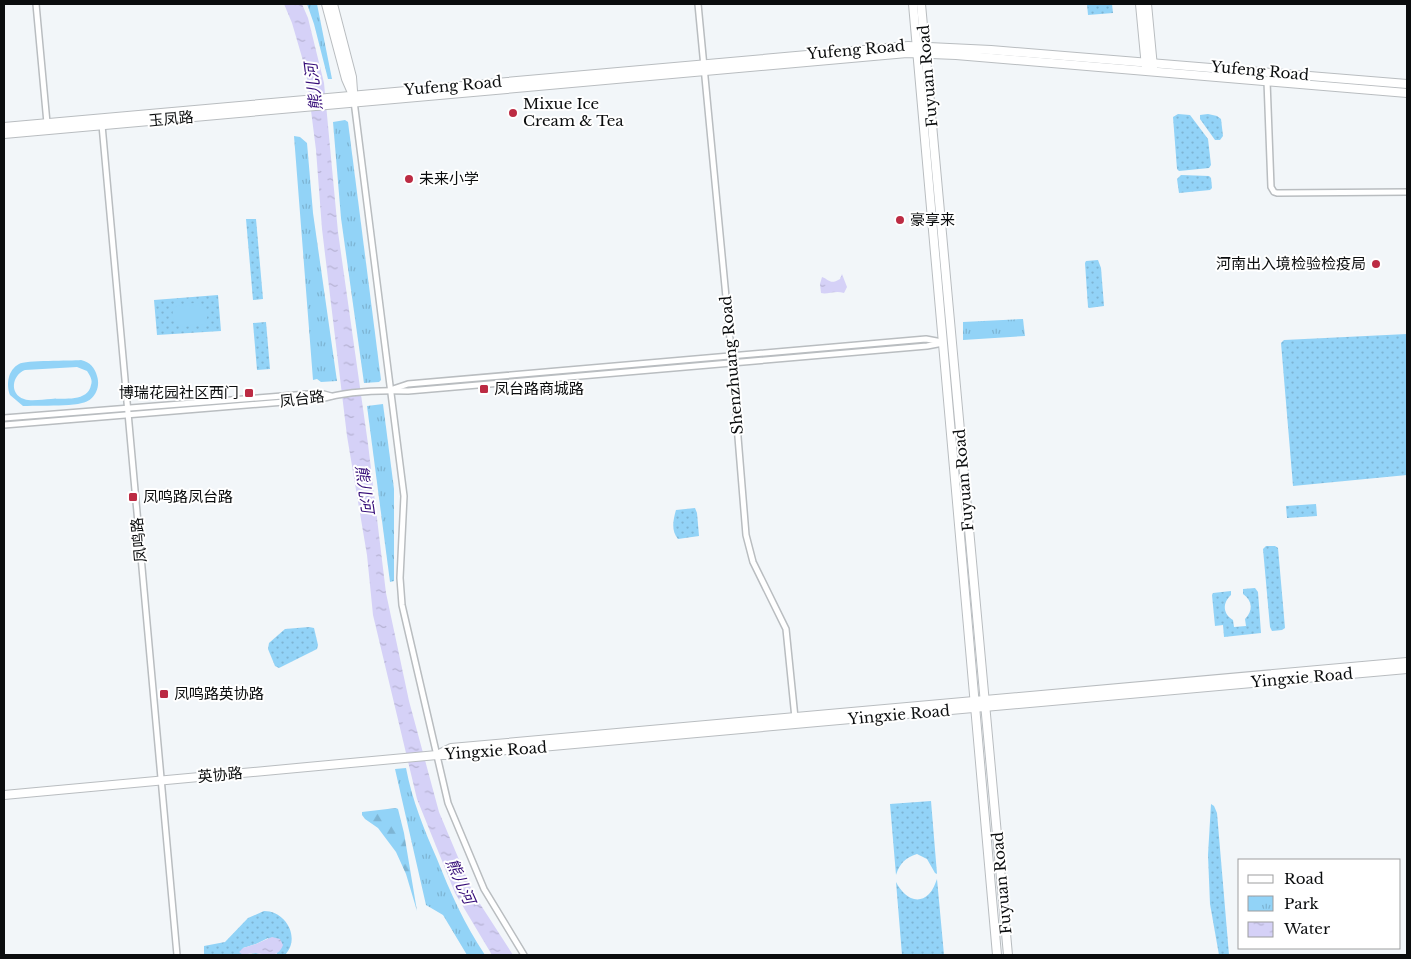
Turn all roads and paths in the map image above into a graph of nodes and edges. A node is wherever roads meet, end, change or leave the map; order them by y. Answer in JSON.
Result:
{"nodes":[{"id":1,"x":36,"y":4,"type":"edge"},
{"id":2,"x":326,"y":4,"type":"edge"},
{"id":3,"x":333,"y":4,"type":"edge"},
{"id":4,"x":698,"y":4,"type":"edge"},
{"id":5,"x":913,"y":4,"type":"edge"},
{"id":6,"x":921,"y":4,"type":"edge"},
{"id":7,"x":1140,"y":4,"type":"edge"},
{"id":8,"x":1147,"y":4,"type":"edge"},
{"id":9,"x":921,"y":50,"type":"junction"},
{"id":10,"x":704,"y":67,"type":"junction"},
{"id":11,"x":1149,"y":67,"type":"junction"},
{"id":12,"x":1267,"y":81,"type":"junction"},
{"id":13,"x":1407,"y":84,"type":"edge"},
{"id":14,"x":1407,"y":93,"type":"edge"},
{"id":15,"x":354,"y":99,"type":"junction"},
{"id":16,"x":337,"y":100,"type":"joint"},
{"id":17,"x":300,"y":104,"type":"junction"},
{"id":18,"x":46,"y":123,"type":"junction"},
{"id":19,"x":102,"y":125,"type":"junction"},
{"id":20,"x":4,"y":127,"type":"edge"},
{"id":21,"x":4,"y":134,"type":"edge"},
{"id":22,"x":1407,"y":192,"type":"edge"},
{"id":23,"x":943,"y":343,"type":"junction"},
{"id":24,"x":731,"y":356,"type":"junction"},
{"id":25,"x":732,"y":363,"type":"junction"},
{"id":26,"x":391,"y":390,"type":"junction"},
{"id":27,"x":128,"y":411,"type":"junction"},
{"id":28,"x":4,"y":418,"type":"edge"},
{"id":29,"x":4,"y":425,"type":"edge"},
{"id":30,"x":1407,"y":662,"type":"edge"},
{"id":31,"x":1407,"y":669,"type":"edge"},
{"id":32,"x":986,"y":704,"type":"junction"},
{"id":33,"x":974,"y":705,"type":"junction"},
{"id":34,"x":795,"y":718,"type":"junction"},
{"id":35,"x":433,"y":755,"type":"junction"},
{"id":36,"x":161,"y":780,"type":"junction"},
{"id":37,"x":4,"y":795,"type":"edge"},
{"id":38,"x":177,"y":955,"type":"edge"},
{"id":39,"x":524,"y":955,"type":"edge"},
{"id":40,"x":997,"y":955,"type":"edge"},
{"id":41,"x":1008,"y":955,"type":"edge"}],
"edges":[{"from":1,"to":18,"type":"street"},
{"from":2,"to":15,"type":"street"},
{"from":3,"to":15,"type":"street"},
{"from":4,"to":10,"type":"street","name":"Shenzhuang Road"},
{"from":5,"to":9,"type":"street","name":"Fuyuan Road"},
{"from":6,"to":9,"type":"street","name":"Fuyuan Road"},
{"from":7,"to":11,"type":"street"},
{"from":8,"to":11,"type":"street"},
{"from":9,"to":10,"type":"street","name":"Yufeng Road"},
{"from":9,"to":11,"type":"street","name":"Yufeng Road"},
{"from":9,"to":23,"type":"street","name":"Fuyuan Road"},
{"from":9,"to":32,"type":"street","name":"Fuyuan Road"},
{"from":10,"to":15,"type":"street","name":"Yufeng Road"},
{"from":10,"to":24,"type":"street","name":"Shenzhuang Road"},
{"from":11,"to":12,"type":"street","name":"Yufeng Road"},
{"from":11,"to":13,"type":"street","name":"Yufeng Road"},
{"from":12,"to":14,"type":"street","name":"Yufeng Road"},
{"from":12,"to":22,"type":"street"},
{"from":15,"to":16,"type":"street","name":"Yufeng Road"},
{"from":15,"to":26,"type":"street"},
{"from":16,"to":17,"type":"street","name":"玉凤路"},
{"from":17,"to":18,"type":"street","name":"玉凤路"},
{"from":17,"to":19,"type":"street","name":"玉凤路"},
{"from":18,"to":20,"type":"street","name":"玉凤路"},
{"from":19,"to":21,"type":"street","name":"玉凤路"},
{"from":19,"to":27,"type":"street","name":"凤鸣路"},
{"from":23,"to":24,"type":"street"},
{"from":23,"to":25,"type":"street"},
{"from":23,"to":33,"type":"street","name":"Fuyuan Road"},
{"from":24,"to":25,"type":"street","name":"Shenzhuang Road"},
{"from":24,"to":26,"type":"street"},
{"from":25,"to":26,"type":"street"},
{"from":25,"to":34,"type":"street","name":"Shenzhuang Road"},
{"from":26,"to":27,"type":"street","name":"凤台路"},
{"from":26,"to":35,"type":"street"},
{"from":27,"to":28,"type":"street","name":"凤台路"},
{"from":27,"to":29,"type":"street","name":"凤台路"},
{"from":27,"to":36,"type":"street","name":"凤鸣路"},
{"from":30,"to":32,"type":"street","name":"Yingxie Road"},
{"from":31,"to":32,"type":"street","name":"Yingxie Road"},
{"from":32,"to":33,"type":"street","name":"Yingxie Road"},
{"from":32,"to":41,"type":"street","name":"Fuyuan Road"},
{"from":33,"to":34,"type":"street","name":"Yingxie Road"},
{"from":33,"to":35,"type":"street","name":"Yingxie Road"},
{"from":33,"to":40,"type":"street","name":"Fuyuan Road"},
{"from":34,"to":35,"type":"street","name":"Yingxie Road"},
{"from":35,"to":36,"type":"street","name":"英协路"},
{"from":35,"to":39,"type":"street"},
{"from":36,"to":37,"type":"street","name":"英协路"},
{"from":36,"to":38,"type":"street","name":"凤鸣路"}]}
